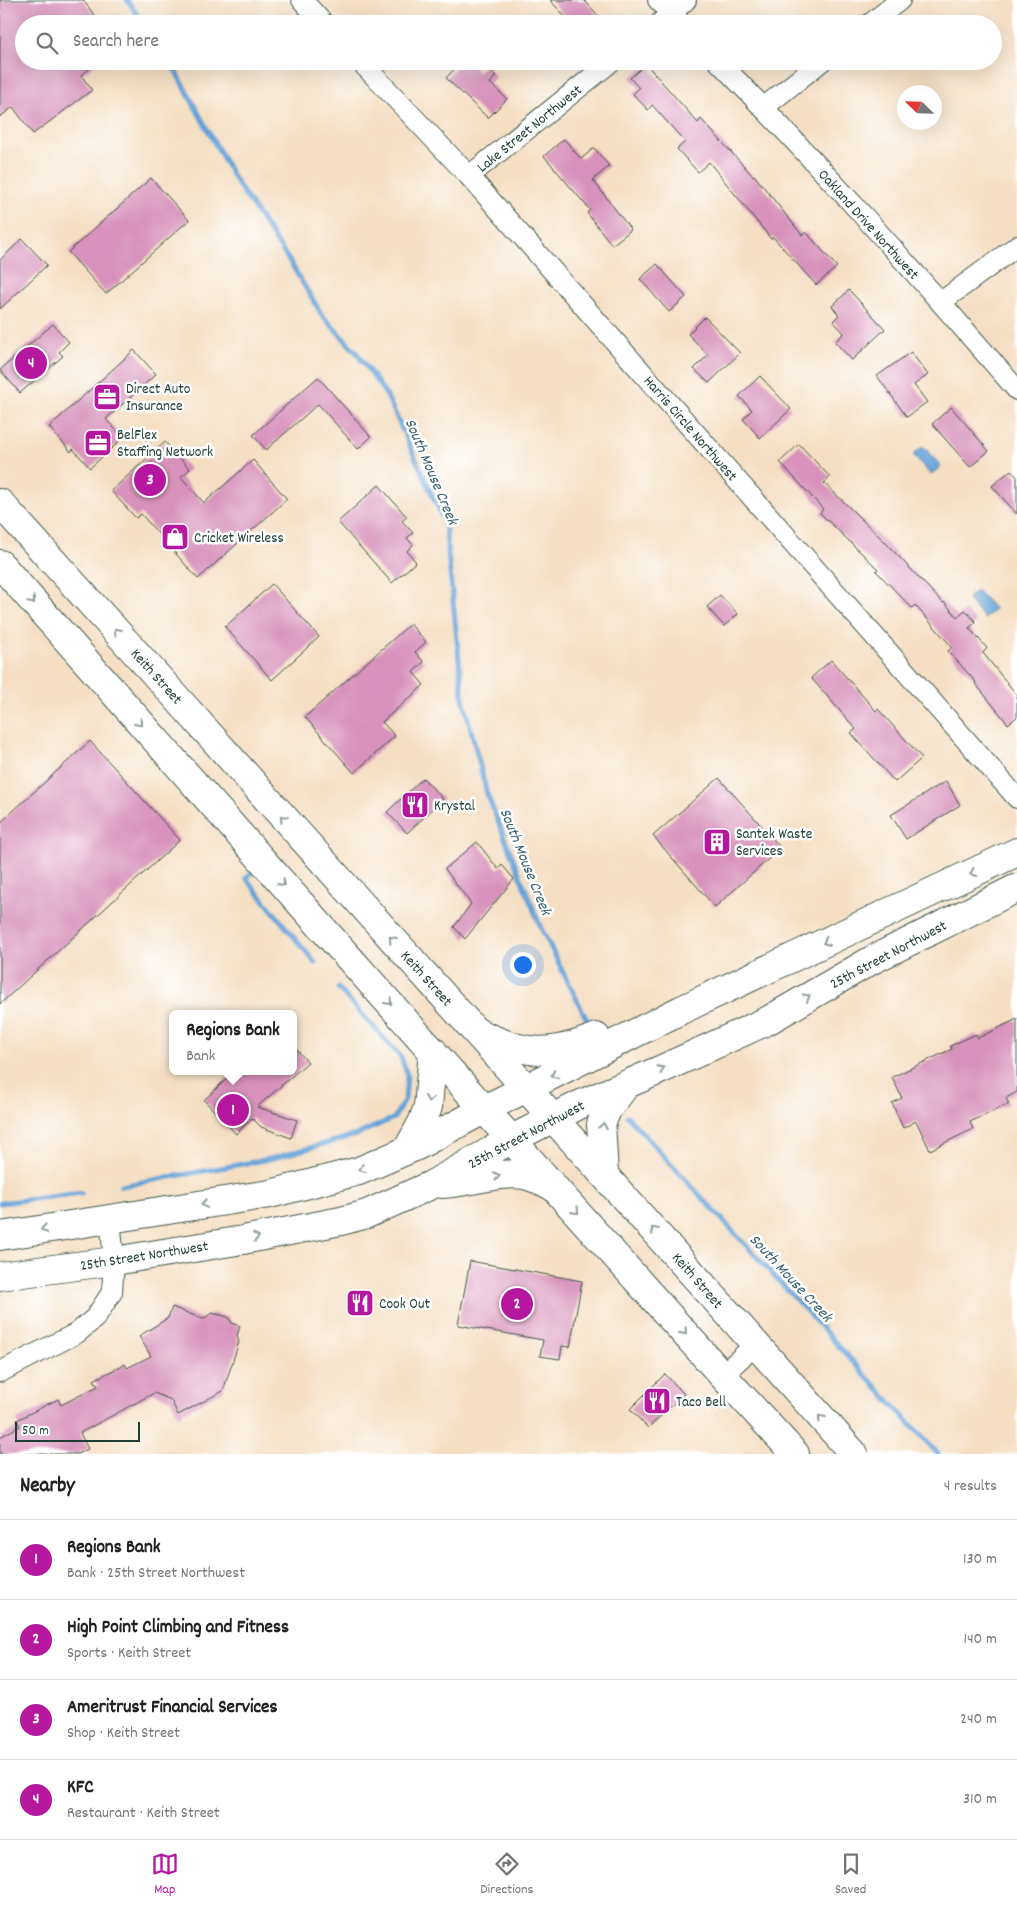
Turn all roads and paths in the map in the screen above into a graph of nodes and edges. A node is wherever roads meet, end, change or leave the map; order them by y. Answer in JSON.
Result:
{"nodes":[{"id":1,"x":302,"y":0,"type":"edge"},
{"id":2,"x":686,"y":0,"type":"edge"},
{"id":3,"x":900,"y":0,"type":"edge"},
{"id":4,"x":316,"y":15,"type":"edge"},
{"id":5,"x":668,"y":15,"type":"edge"},
{"id":6,"x":881,"y":15,"type":"edge"},
{"id":7,"x":369,"y":70,"type":"edge"},
{"id":8,"x":601,"y":70,"type":"edge"},
{"id":9,"x":727,"y":70,"type":"edge"},
{"id":10,"x":811,"y":70,"type":"edge"},
{"id":11,"x":763,"y":108,"type":"junction"},
{"id":12,"x":469,"y":176,"type":"junction"},
{"id":13,"x":1017,"y":246,"type":"edge"},
{"id":14,"x":941,"y":302,"type":"junction"},
{"id":15,"x":1017,"y":390,"type":"edge"},
{"id":16,"x":0,"y":503,"type":"edge"},
{"id":17,"x":0,"y":564,"type":"edge"},
{"id":18,"x":1017,"y":798,"type":"edge"},
{"id":19,"x":1017,"y":852,"type":"edge"},
{"id":20,"x":1017,"y":888,"type":"edge"},
{"id":21,"x":681,"y":1010,"type":"junction"},
{"id":22,"x":475,"y":1032,"type":"junction"},
{"id":23,"x":434,"y":1051,"type":"junction"},
{"id":24,"x":626,"y":1085,"type":"junction"},
{"id":25,"x":526,"y":1089,"type":"junction"},
{"id":26,"x":485,"y":1109,"type":"junction"},
{"id":27,"x":553,"y":1118,"type":"junction"},
{"id":28,"x":512,"y":1139,"type":"junction"},
{"id":29,"x":408,"y":1150,"type":"junction"},
{"id":30,"x":604,"y":1174,"type":"junction"},
{"id":31,"x":431,"y":1185,"type":"junction"},
{"id":32,"x":554,"y":1187,"type":"junction"},
{"id":33,"x":110,"y":1218,"type":"junction"},
{"id":34,"x":0,"y":1236,"type":"edge"},
{"id":35,"x":114,"y":1261,"type":"junction"},
{"id":36,"x":0,"y":1276,"type":"edge"},
{"id":37,"x":755,"y":1345,"type":"junction"},
{"id":38,"x":0,"y":1372,"type":"edge"},
{"id":39,"x":722,"y":1375,"type":"junction"},
{"id":40,"x":795,"y":1454,"type":"edge"},
{"id":41,"x":854,"y":1454,"type":"edge"}],
"edges":[{"from":1,"to":4,"type":"street"},
{"from":2,"to":5,"type":"street"},
{"from":3,"to":6,"type":"street"},
{"from":7,"to":12,"type":"street","name":"Harris Circle Northwest"},
{"from":8,"to":12,"type":"street","name":"Lake Street Northwest"},
{"from":9,"to":11,"type":"street","name":"Oakland Drive Northwest"},
{"from":10,"to":11,"type":"street"},
{"from":11,"to":14,"type":"street","name":"Oakland Drive Northwest"},
{"from":12,"to":18,"type":"street","name":"Harris Circle Northwest"},
{"from":13,"to":14,"type":"street"},
{"from":14,"to":15,"type":"street","name":"Oakland Drive Northwest"},
{"from":22,"to":16,"type":"main road","name":"Keith Street","one_way":true},
{"from":17,"to":23,"type":"main road","one_way":true},
{"from":19,"to":21,"type":"main road","one_way":true},
{"from":24,"to":20,"type":"main road","name":"25th Street Northwest","one_way":true},
{"from":21,"to":22,"type":"main road"},
{"from":21,"to":25,"type":"main road","one_way":true},
{"from":22,"to":25,"type":"main road","name":"Keith Street"},
{"from":23,"to":26,"type":"main road"},
{"from":23,"to":29,"type":"main road","one_way":true},
{"from":24,"to":27,"type":"main road","name":"25th Street Northwest"},
{"from":30,"to":24,"type":"main road","one_way":true},
{"from":25,"to":26,"type":"main road"},
{"from":25,"to":27,"type":"main road","name":"Keith Street"},
{"from":26,"to":28,"type":"main road"},
{"from":26,"to":29,"type":"main road"},
{"from":27,"to":28,"type":"main road","name":"25th Street Northwest"},
{"from":27,"to":30,"type":"main road","name":"Keith Street"},
{"from":28,"to":31,"type":"main road","name":"25th Street Northwest"},
{"from":28,"to":32,"type":"main road"},
{"from":29,"to":33,"type":"main road","one_way":true},
{"from":37,"to":30,"type":"main road","name":"Keith Street","one_way":true},
{"from":31,"to":32,"type":"main road","one_way":true},
{"from":35,"to":31,"type":"main road","name":"25th Street Northwest","one_way":true},
{"from":32,"to":39,"type":"main road","one_way":true},
{"from":33,"to":34,"type":"main road","one_way":true},
{"from":33,"to":35,"type":"street"},
{"from":35,"to":36,"type":"main road","name":"25th Street Northwest"},
{"from":35,"to":38,"type":"street"},
{"from":37,"to":39,"type":"street"},
{"from":41,"to":37,"type":"main road","name":"Keith Street","one_way":true},
{"from":39,"to":40,"type":"main road"}]}
